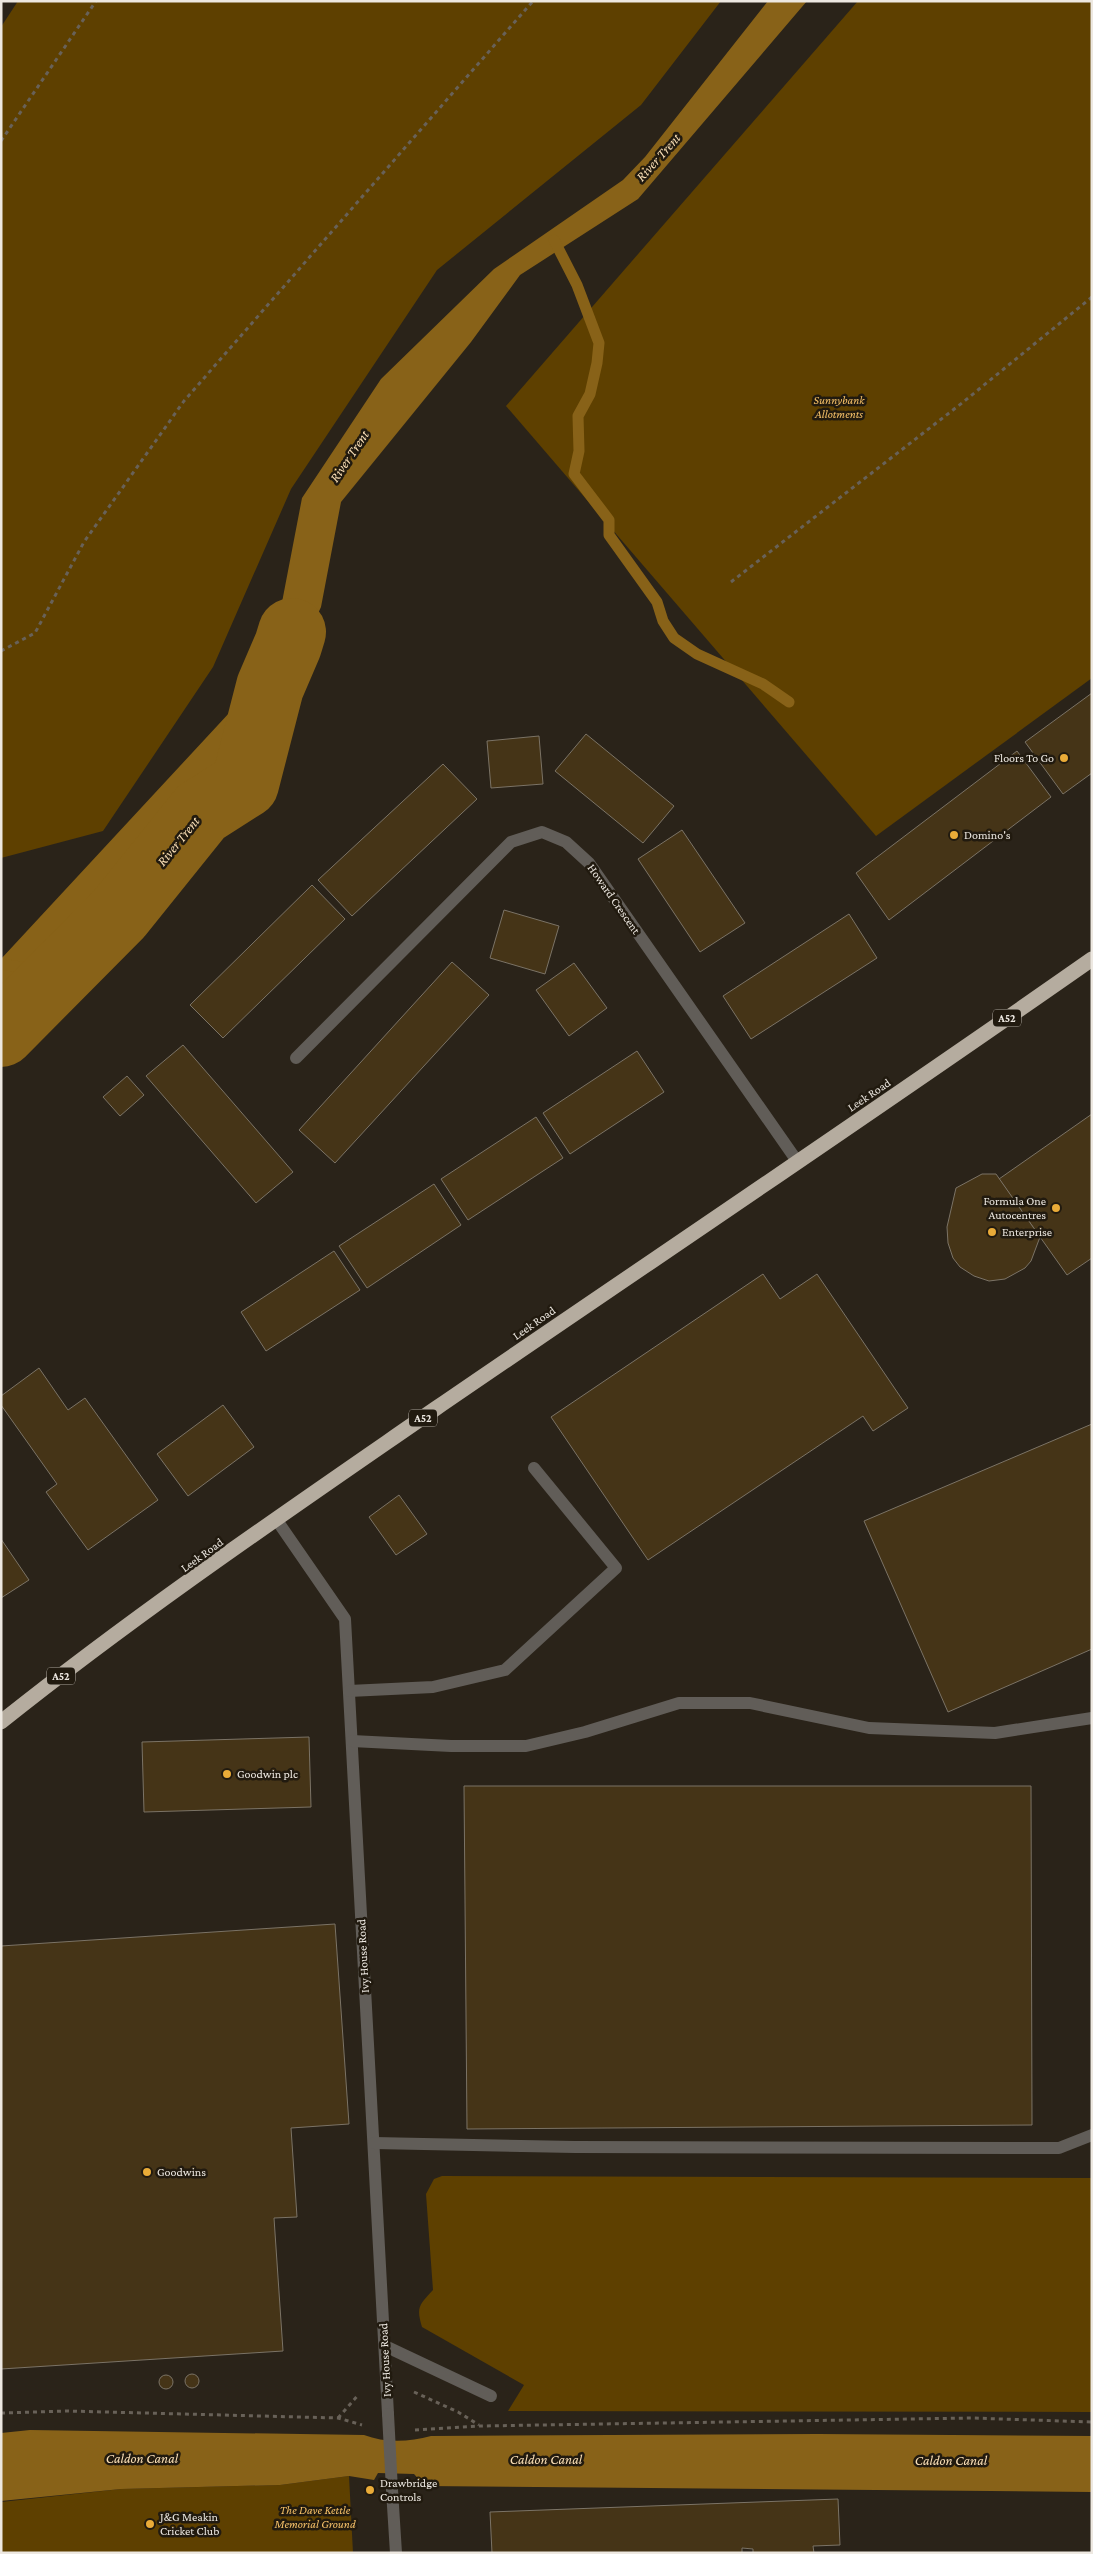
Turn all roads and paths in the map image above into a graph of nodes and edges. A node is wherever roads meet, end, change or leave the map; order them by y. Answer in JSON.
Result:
{"nodes":[{"id":1,"x":96,"y":1,"type":"edge"},
{"id":2,"x":533,"y":1,"type":"edge"},
{"id":3,"x":1,"y":141,"type":"edge"},
{"id":4,"x":1092,"y":297,"type":"edge"},
{"id":5,"x":731,"y":582,"type":"dead end"},
{"id":6,"x":1,"y":651,"type":"edge"},
{"id":7,"x":1092,"y":958,"type":"edge"},
{"id":8,"x":296,"y":1058,"type":"dead end"},
{"id":9,"x":796,"y":1161,"type":"junction"},
{"id":10,"x":534,"y":1468,"type":"dead end"},
{"id":11,"x":276,"y":1519,"type":"junction"},
{"id":12,"x":349,"y":1690,"type":"junction"},
{"id":13,"x":1092,"y":1718,"type":"edge"},
{"id":14,"x":1,"y":1722,"type":"edge"},
{"id":15,"x":352,"y":1741,"type":"junction"},
{"id":16,"x":1092,"y":2136,"type":"edge"},
{"id":17,"x":374,"y":2143,"type":"junction"},
{"id":18,"x":384,"y":2346,"type":"junction"},
{"id":19,"x":491,"y":2396,"type":"dead end"},
{"id":20,"x":1,"y":2413,"type":"edge"},
{"id":21,"x":1092,"y":2422,"type":"edge"},
{"id":22,"x":370,"y":2427,"type":"dead end"},
{"id":23,"x":411,"y":2430,"type":"dead end"},
{"id":24,"x":396,"y":2553,"type":"edge"}],
"edges":[{"from":1,"to":3,"type":"path"},
{"from":2,"to":6,"type":"path"},
{"from":4,"to":5,"type":"path"},
{"from":7,"to":9,"type":"highway","name":"Leek Road","number":"A52"},
{"from":8,"to":9,"type":"street","name":"Howard Crescent"},
{"from":9,"to":11,"type":"highway","name":"Leek Road","number":"A52"},
{"from":10,"to":12,"type":"street"},
{"from":11,"to":12,"type":"street","name":"Ivy House Road"},
{"from":11,"to":14,"type":"highway","name":"Leek Road","number":"A52"},
{"from":12,"to":15,"type":"street","name":"Ivy House Road"},
{"from":13,"to":15,"type":"street"},
{"from":15,"to":17,"type":"street","name":"Ivy House Road"},
{"from":16,"to":17,"type":"street"},
{"from":17,"to":18,"type":"street","name":"Ivy House Road"},
{"from":18,"to":19,"type":"street"},
{"from":18,"to":24,"type":"street","name":"Ivy House Road","bridge":true},
{"from":20,"to":22,"type":"path"},
{"from":21,"to":23,"type":"path"}]}
